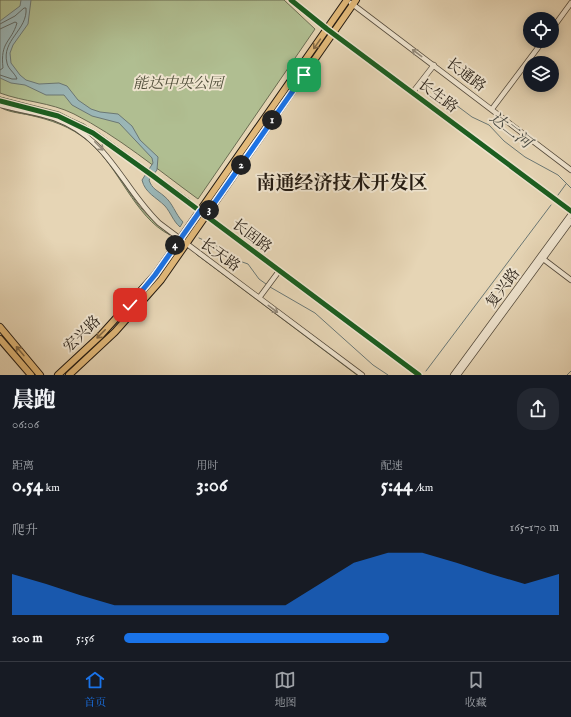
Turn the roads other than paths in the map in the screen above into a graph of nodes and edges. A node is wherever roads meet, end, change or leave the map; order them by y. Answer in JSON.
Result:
{"nodes":[{"id":1,"x":291,"y":0,"type":"edge"},
{"id":2,"x":347,"y":0,"type":"edge"},
{"id":3,"x":355,"y":2,"type":"edge"},
{"id":4,"x":571,"y":4,"type":"edge"},
{"id":5,"x":559,"y":20,"type":"edge"},
{"id":6,"x":327,"y":29,"type":"junction"},
{"id":7,"x":333,"y":33,"type":"junction"},
{"id":8,"x":538,"y":48,"type":"edge"},
{"id":9,"x":434,"y":65,"type":"junction"},
{"id":10,"x":413,"y":92,"type":"junction"},
{"id":11,"x":0,"y":101,"type":"edge"},
{"id":12,"x":0,"y":105,"type":"edge"},
{"id":13,"x":492,"y":109,"type":"junction"},
{"id":14,"x":571,"y":170,"type":"edge"},
{"id":15,"x":571,"y":211,"type":"edge"},
{"id":16,"x":203,"y":213,"type":"junction"},
{"id":17,"x":571,"y":214,"type":"edge"},
{"id":18,"x":571,"y":221,"type":"edge"},
{"id":19,"x":179,"y":239,"type":"junction"},
{"id":20,"x":186,"y":244,"type":"junction"},
{"id":21,"x":542,"y":258,"type":"junction"},
{"id":22,"x":279,"y":271,"type":"junction"},
{"id":23,"x":571,"y":280,"type":"edge"},
{"id":24,"x":259,"y":298,"type":"junction"},
{"id":25,"x":0,"y":327,"type":"edge"},
{"id":26,"x":0,"y":339,"type":"edge"},
{"id":27,"x":31,"y":375,"type":"edge"},
{"id":28,"x":40,"y":375,"type":"edge"},
{"id":29,"x":58,"y":375,"type":"edge"},
{"id":30,"x":69,"y":375,"type":"edge"},
{"id":31,"x":362,"y":375,"type":"edge"},
{"id":32,"x":419,"y":375,"type":"edge"},
{"id":33,"x":453,"y":375,"type":"edge"},
{"id":34,"x":458,"y":375,"type":"edge"}],
"edges":[{"from":1,"to":6,"type":"street","name":"长生路"},
{"from":2,"to":3,"type":"street","name":"长通路"},
{"from":2,"to":6,"type":"main road","name":"宏兴路"},
{"from":3,"to":7,"type":"main road","name":"宏兴路"},
{"from":9,"to":3,"type":"street","name":"长通路","one_way":true},
{"from":4,"to":5,"type":"street"},
{"from":6,"to":7,"type":"street","name":"长生路"},
{"from":6,"to":16,"type":"main road","name":"宏兴路","one_way":true},
{"from":7,"to":10,"type":"street","name":"长生路"},
{"from":7,"to":16,"type":"main road","name":"宏兴路"},
{"from":8,"to":13,"type":"street"},
{"from":9,"to":10,"type":"street"},
{"from":9,"to":13,"type":"street","name":"长通路"},
{"from":10,"to":15,"type":"street","name":"长生路"},
{"from":11,"to":16,"type":"street","name":"长固路"},
{"from":12,"to":19,"type":"street","name":"长天路","one_way":true},
{"from":13,"to":14,"type":"street","name":"长通路"},
{"from":16,"to":19,"type":"main road","name":"宏兴路"},
{"from":16,"to":20,"type":"main road","name":"宏兴路"},
{"from":16,"to":22,"type":"street","name":"长固路"},
{"from":17,"to":21,"type":"street","name":"复兴路"},
{"from":18,"to":21,"type":"street","name":"复兴路"},
{"from":19,"to":20,"type":"street","name":"长天路"},
{"from":19,"to":29,"type":"main road","name":"宏兴路","one_way":true},
{"from":20,"to":24,"type":"street","name":"长天路"},
{"from":20,"to":30,"type":"main road","name":"宏兴路"},
{"from":21,"to":23,"type":"street"},
{"from":21,"to":33,"type":"street","name":"复兴路"},
{"from":21,"to":34,"type":"street","name":"复兴路"},
{"from":22,"to":24,"type":"street"},
{"from":22,"to":32,"type":"street","name":"长固路"},
{"from":24,"to":31,"type":"street","name":"长天路","one_way":true},
{"from":28,"to":25,"type":"main road","one_way":true},
{"from":26,"to":27,"type":"main road"}]}
